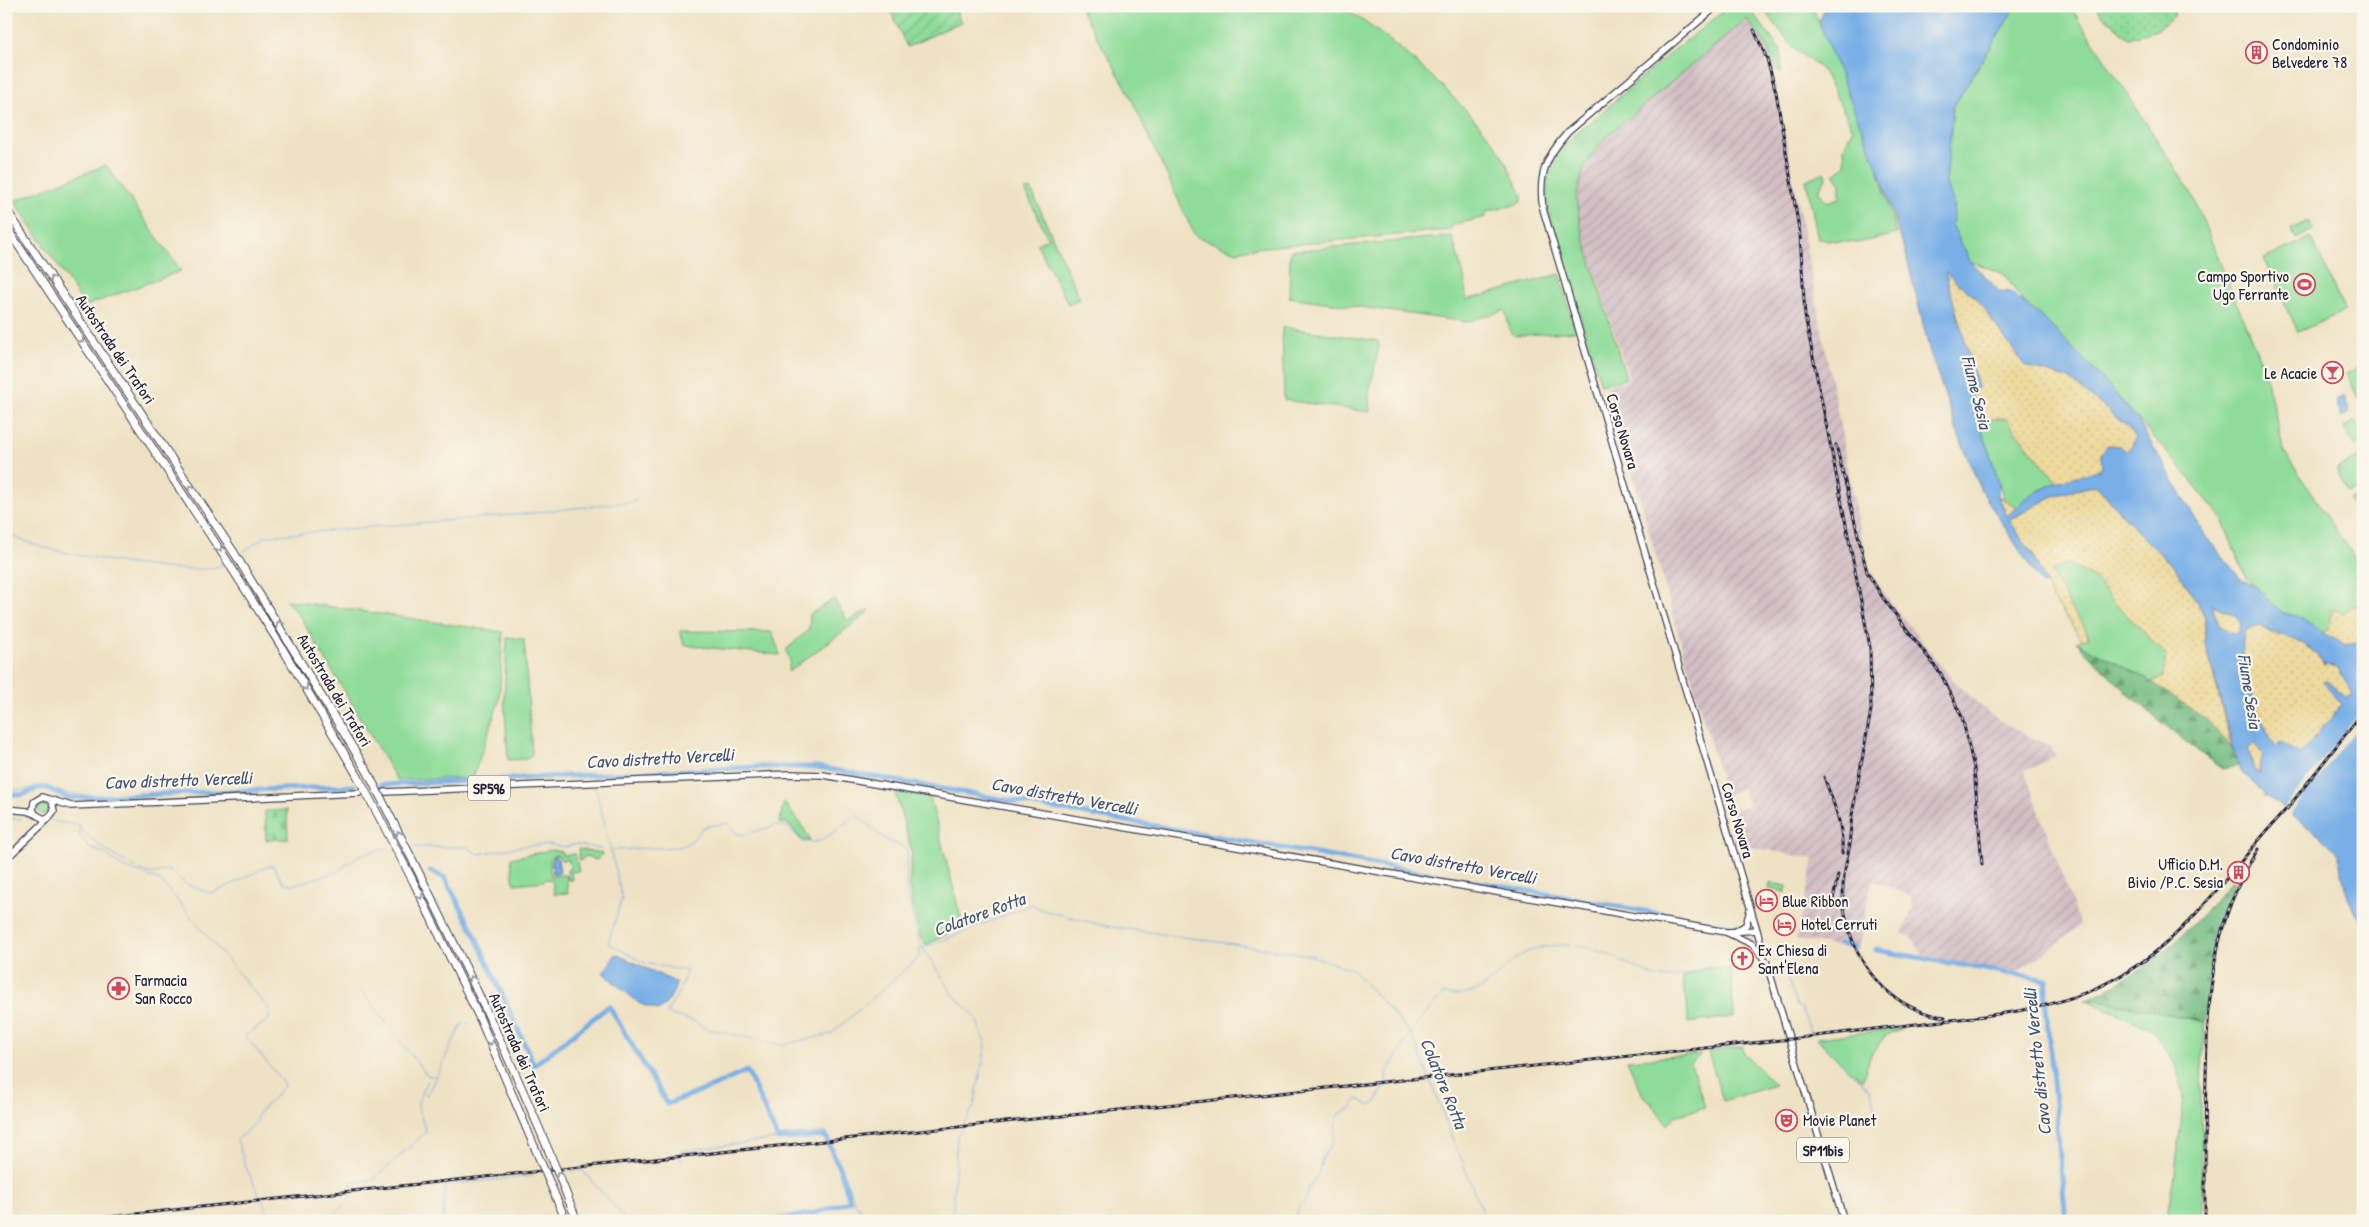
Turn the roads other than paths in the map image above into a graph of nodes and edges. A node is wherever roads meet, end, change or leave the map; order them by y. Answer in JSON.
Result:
{"nodes":[{"id":1,"x":1716,"y":6,"type":"edge"},
{"id":2,"x":6,"y":208,"type":"edge"},
{"id":3,"x":6,"y":227,"type":"edge"},
{"id":4,"x":385,"y":792,"type":"dead end"},
{"id":5,"x":358,"y":793,"type":"dead end"},
{"id":6,"x":36,"y":800,"type":"junction"},
{"id":7,"x":52,"y":801,"type":"junction"},
{"id":8,"x":71,"y":806,"type":"junction"},
{"id":9,"x":6,"y":809,"type":"edge"},
{"id":10,"x":16,"y":809,"type":"junction"},
{"id":11,"x":36,"y":815,"type":"junction"},
{"id":12,"x":52,"y":815,"type":"junction"},
{"id":13,"x":33,"y":832,"type":"junction"},
{"id":14,"x":6,"y":859,"type":"edge"},
{"id":15,"x":1750,"y":908,"type":"junction"},
{"id":16,"x":1757,"y":930,"type":"junction"},
{"id":17,"x":1736,"y":931,"type":"junction"},
{"id":18,"x":1726,"y":932,"type":"junction"},
{"id":19,"x":1759,"y":937,"type":"junction"},
{"id":20,"x":1741,"y":938,"type":"junction"},
{"id":21,"x":1766,"y":961,"type":"junction"},
{"id":22,"x":566,"y":1221,"type":"edge"},
{"id":23,"x":577,"y":1221,"type":"edge"},
{"id":24,"x":1844,"y":1221,"type":"edge"}],
"edges":[{"from":1,"to":15,"type":"main road","name":"Corso Novara","number":"SP11bis"},
{"from":23,"to":2,"type":"highway","name":"Autostrada dei Trafori","one_way":true,"bridge":true},
{"from":3,"to":22,"type":"highway","name":"Autostrada dei Trafori","one_way":true,"bridge":true},
{"from":4,"to":18,"type":"main road","number":"SP596"},
{"from":5,"to":8,"type":"main road"},
{"from":6,"to":7,"type":"main road"},
{"from":6,"to":10,"type":"main road"},
{"from":6,"to":11,"type":"main road"},
{"from":7,"to":8,"type":"main road"},
{"from":7,"to":12,"type":"main road"},
{"from":8,"to":12,"type":"main road"},
{"from":9,"to":10,"type":"main road"},
{"from":10,"to":11,"type":"main road"},
{"from":11,"to":12,"type":"main road"},
{"from":11,"to":13,"type":"main road"},
{"from":12,"to":13,"type":"main road"},
{"from":13,"to":14,"type":"main road"},
{"from":15,"to":16,"type":"main road","name":"Corso Novara","number":"SP11bis"},
{"from":15,"to":17,"type":"main road"},
{"from":16,"to":17,"type":"main road"},
{"from":16,"to":19,"type":"main road","number":"SP11bis"},
{"from":17,"to":18,"type":"main road"},
{"from":18,"to":20,"type":"main road"},
{"from":19,"to":20,"type":"main road"},
{"from":19,"to":21,"type":"main road","number":"SP11bis"},
{"from":20,"to":21,"type":"main road"},
{"from":21,"to":24,"type":"main road","number":"SP11bis"}]}
